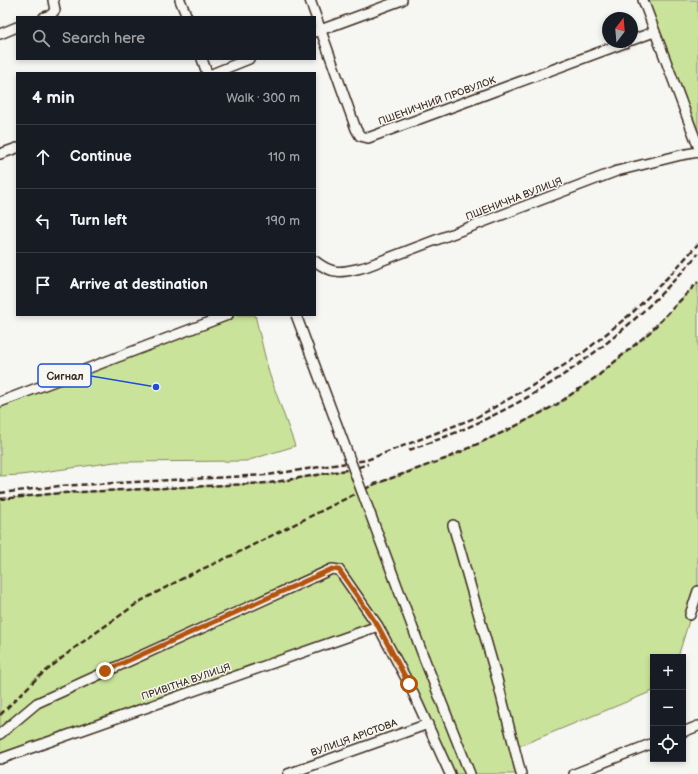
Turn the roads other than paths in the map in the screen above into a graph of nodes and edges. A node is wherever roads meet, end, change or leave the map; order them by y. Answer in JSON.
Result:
{"nodes":[{"id":1,"x":53,"y":0,"type":"edge"},
{"id":2,"x":180,"y":0,"type":"edge"},
{"id":3,"x":310,"y":0,"type":"edge"},
{"id":4,"x":402,"y":0,"type":"edge"},
{"id":5,"x":643,"y":0,"type":"edge"},
{"id":6,"x":46,"y":16,"type":"edge"},
{"id":7,"x":187,"y":16,"type":"edge"},
{"id":8,"x":314,"y":16,"type":"edge"},
{"id":9,"x":16,"y":27,"type":"edge"},
{"id":10,"x":318,"y":31,"type":"edge"},
{"id":11,"x":654,"y":32,"type":"junction"},
{"id":12,"x":0,"y":34,"type":"edge"},
{"id":13,"x":638,"y":38,"type":"edge"},
{"id":14,"x":611,"y":48,"type":"edge"},
{"id":15,"x":202,"y":60,"type":"edge"},
{"id":16,"x":246,"y":60,"type":"edge"},
{"id":17,"x":207,"y":72,"type":"edge"},
{"id":18,"x":216,"y":72,"type":"edge"},
{"id":19,"x":698,"y":146,"type":"edge"},
{"id":20,"x":16,"y":148,"type":"edge"},
{"id":21,"x":698,"y":152,"type":"edge"},
{"id":22,"x":0,"y":154,"type":"edge"},
{"id":23,"x":316,"y":262,"type":"edge"},
{"id":24,"x":225,"y":316,"type":"edge"},
{"id":25,"x":296,"y":316,"type":"edge"},
{"id":26,"x":0,"y":402,"type":"edge"},
{"id":27,"x":453,"y":525,"type":"dead end"},
{"id":28,"x":698,"y":590,"type":"edge"},
{"id":29,"x":694,"y":614,"type":"edge"},
{"id":30,"x":378,"y":626,"type":"junction"},
{"id":31,"x":428,"y":724,"type":"junction"},
{"id":32,"x":698,"y":726,"type":"edge"},
{"id":33,"x":686,"y":731,"type":"edge"},
{"id":34,"x":0,"y":734,"type":"edge"},
{"id":35,"x":650,"y":744,"type":"edge"},
{"id":36,"x":0,"y":759,"type":"edge"},
{"id":37,"x":288,"y":774,"type":"edge"},
{"id":38,"x":450,"y":774,"type":"edge"},
{"id":39,"x":470,"y":774,"type":"edge"},
{"id":40,"x":521,"y":774,"type":"edge"},
{"id":41,"x":574,"y":774,"type":"edge"}],
"edges":[{"from":1,"to":6,"type":"street"},
{"from":2,"to":7,"type":"street"},
{"from":3,"to":8,"type":"street","name":"ПШЕНИЧНИЙ ПРОВУЛОК"},
{"from":4,"to":10,"type":"street"},
{"from":5,"to":11,"type":"street"},
{"from":9,"to":12,"type":"street"},
{"from":10,"to":14,"type":"street","name":"ПШЕНИЧНИЙ ПРОВУЛОК"},
{"from":11,"to":13,"type":"street"},
{"from":11,"to":19,"type":"street"},
{"from":15,"to":17,"type":"street"},
{"from":16,"to":18,"type":"street"},
{"from":20,"to":22,"type":"street"},
{"from":21,"to":23,"type":"street","name":"ПШЕНИЧНА ВУЛИЦЯ"},
{"from":24,"to":26,"type":"street"},
{"from":25,"to":39,"type":"street","bridge":true},
{"from":27,"to":40,"type":"street"},
{"from":28,"to":29,"type":"street"},
{"from":30,"to":31,"type":"street"},
{"from":30,"to":34,"type":"street"},
{"from":30,"to":36,"type":"street","name":"ПРИВІТНА ВУЛИЦЯ"},
{"from":31,"to":37,"type":"street","name":"ВУЛИЦЯ АРІСТОВА"},
{"from":31,"to":38,"type":"street"},
{"from":32,"to":33,"type":"street"},
{"from":35,"to":41,"type":"street"}]}
